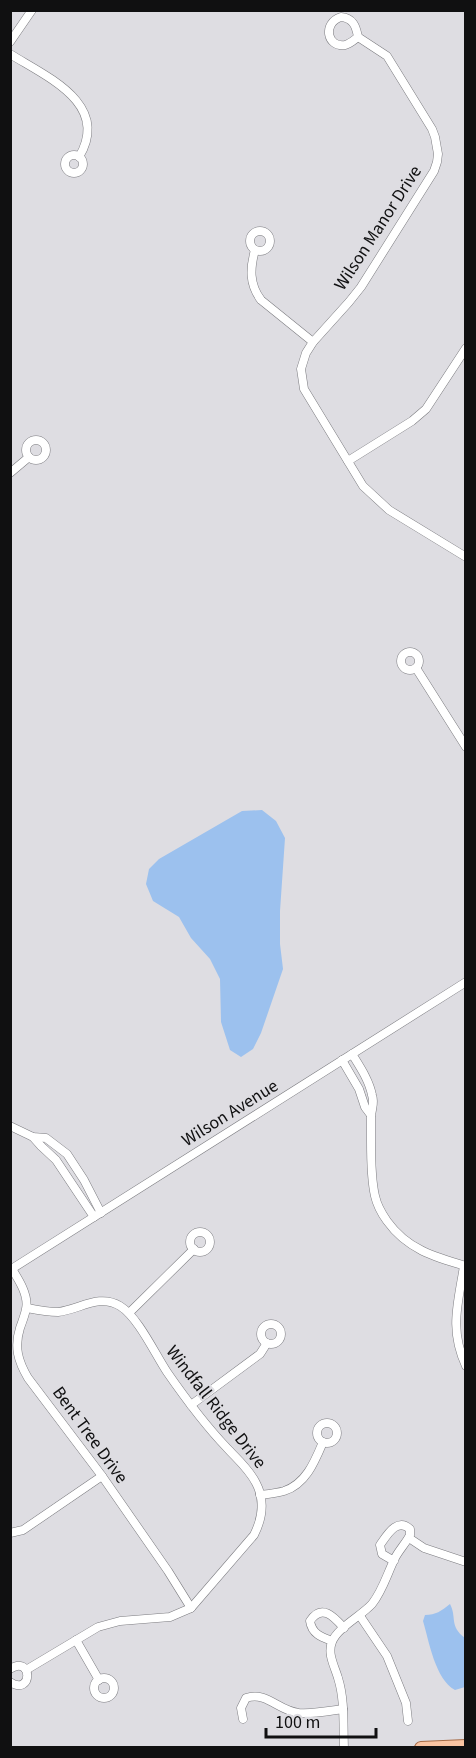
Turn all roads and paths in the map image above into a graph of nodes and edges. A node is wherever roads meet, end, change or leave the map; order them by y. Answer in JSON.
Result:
{"nodes":[{"id":1,"x":32,"y":10,"type":"edge"},
{"id":2,"x":358,"y":37,"type":"dead end"},
{"id":3,"x":10,"y":42,"type":"edge"},
{"id":4,"x":10,"y":54,"type":"edge"},
{"id":5,"x":79,"y":157,"type":"dead end"},
{"id":6,"x":255,"y":250,"type":"dead end"},
{"id":7,"x":313,"y":342,"type":"junction"},
{"id":8,"x":465,"y":348,"type":"edge"},
{"id":9,"x":29,"y":457,"type":"dead end"},
{"id":10,"x":348,"y":461,"type":"junction"},
{"id":11,"x":10,"y":473,"type":"edge"},
{"id":12,"x":465,"y":557,"type":"edge"},
{"id":13,"x":416,"y":668,"type":"dead end"},
{"id":14,"x":465,"y":747,"type":"edge"},
{"id":15,"x":465,"y":982,"type":"edge"},
{"id":16,"x":352,"y":1054,"type":"junction"},
{"id":17,"x":342,"y":1060,"type":"junction"},
{"id":18,"x":371,"y":1115,"type":"junction"},
{"id":19,"x":10,"y":1126,"type":"edge"},
{"id":20,"x":33,"y":1137,"type":"junction"},
{"id":21,"x":98,"y":1215,"type":"junction"},
{"id":22,"x":194,"y":1249,"type":"dead end"},
{"id":23,"x":465,"y":1266,"type":"edge"},
{"id":24,"x":11,"y":1270,"type":"edge"},
{"id":25,"x":27,"y":1308,"type":"junction"},
{"id":26,"x":129,"y":1313,"type":"junction"},
{"id":27,"x":267,"y":1342,"type":"dead end"},
{"id":28,"x":465,"y":1366,"type":"edge"},
{"id":29,"x":191,"y":1405,"type":"junction"},
{"id":30,"x":323,"y":1442,"type":"dead end"},
{"id":31,"x":102,"y":1476,"type":"junction"},
{"id":32,"x":260,"y":1495,"type":"junction"},
{"id":33,"x":10,"y":1533,"type":"edge"},
{"id":34,"x":409,"y":1538,"type":"junction"},
{"id":35,"x":394,"y":1561,"type":"junction"},
{"id":36,"x":465,"y":1562,"type":"edge"},
{"id":37,"x":191,"y":1608,"type":"junction"},
{"id":38,"x":360,"y":1616,"type":"junction"},
{"id":39,"x":344,"y":1628,"type":"junction"},
{"id":40,"x":76,"y":1640,"type":"junction"},
{"id":41,"x":332,"y":1641,"type":"junction"},
{"id":42,"x":10,"y":1669,"type":"edge"},
{"id":43,"x":26,"y":1670,"type":"junction"},
{"id":44,"x":99,"y":1680,"type":"dead end"},
{"id":45,"x":10,"y":1682,"type":"edge"},
{"id":46,"x":343,"y":1709,"type":"junction"},
{"id":47,"x":243,"y":1719,"type":"dead end"},
{"id":48,"x":408,"y":1721,"type":"dead end"},
{"id":49,"x":465,"y":1746,"type":"edge"},
{"id":50,"x":344,"y":1748,"type":"edge"},
{"id":51,"x":421,"y":1748,"type":"edge"}],
"edges":[{"from":1,"to":3,"type":"street"},
{"from":2,"to":7,"type":"street","name":"Wilson Manor Drive"},
{"from":4,"to":5,"type":"street"},
{"from":6,"to":7,"type":"street"},
{"from":7,"to":10,"type":"street","name":"Wilson Manor Drive"},
{"from":8,"to":10,"type":"street"},
{"from":9,"to":11,"type":"street"},
{"from":10,"to":12,"type":"street","name":"Wilson Manor Drive"},
{"from":13,"to":14,"type":"street"},
{"from":15,"to":16,"type":"street","name":"Wilson Avenue"},
{"from":16,"to":17,"type":"street","name":"Wilson Avenue"},
{"from":16,"to":18,"type":"street"},
{"from":17,"to":18,"type":"street"},
{"from":17,"to":21,"type":"street","name":"Wilson Avenue"},
{"from":18,"to":23,"type":"street"},
{"from":19,"to":20,"type":"street"},
{"from":20,"to":21,"type":"street"},
{"from":20,"to":21,"type":"street"},
{"from":21,"to":24,"type":"street","name":"Wilson Avenue"},
{"from":22,"to":26,"type":"street"},
{"from":23,"to":28,"type":"street"},
{"from":24,"to":25,"type":"street"},
{"from":25,"to":26,"type":"street"},
{"from":25,"to":31,"type":"street","name":"Bent Tree Drive"},
{"from":26,"to":29,"type":"street","name":"Windfall Ridge Drive"},
{"from":27,"to":29,"type":"street"},
{"from":29,"to":32,"type":"street","name":"Windfall Ridge Drive"},
{"from":30,"to":32,"type":"street"},
{"from":31,"to":33,"type":"street"},
{"from":31,"to":37,"type":"street","name":"Bent Tree Drive"},
{"from":32,"to":37,"type":"street","name":"Windfall Ridge Drive"},
{"from":34,"to":35,"type":"street"},
{"from":34,"to":35,"type":"street"},
{"from":34,"to":36,"type":"street"},
{"from":35,"to":38,"type":"street"},
{"from":37,"to":40,"type":"street"},
{"from":38,"to":39,"type":"street"},
{"from":38,"to":48,"type":"street"},
{"from":39,"to":41,"type":"street"},
{"from":39,"to":41,"type":"street"},
{"from":40,"to":43,"type":"street"},
{"from":40,"to":44,"type":"street"},
{"from":41,"to":46,"type":"street"},
{"from":42,"to":43,"type":"street"},
{"from":43,"to":45,"type":"street"},
{"from":46,"to":47,"type":"street"},
{"from":46,"to":50,"type":"street"},
{"from":49,"to":51,"type":"main road"}]}
